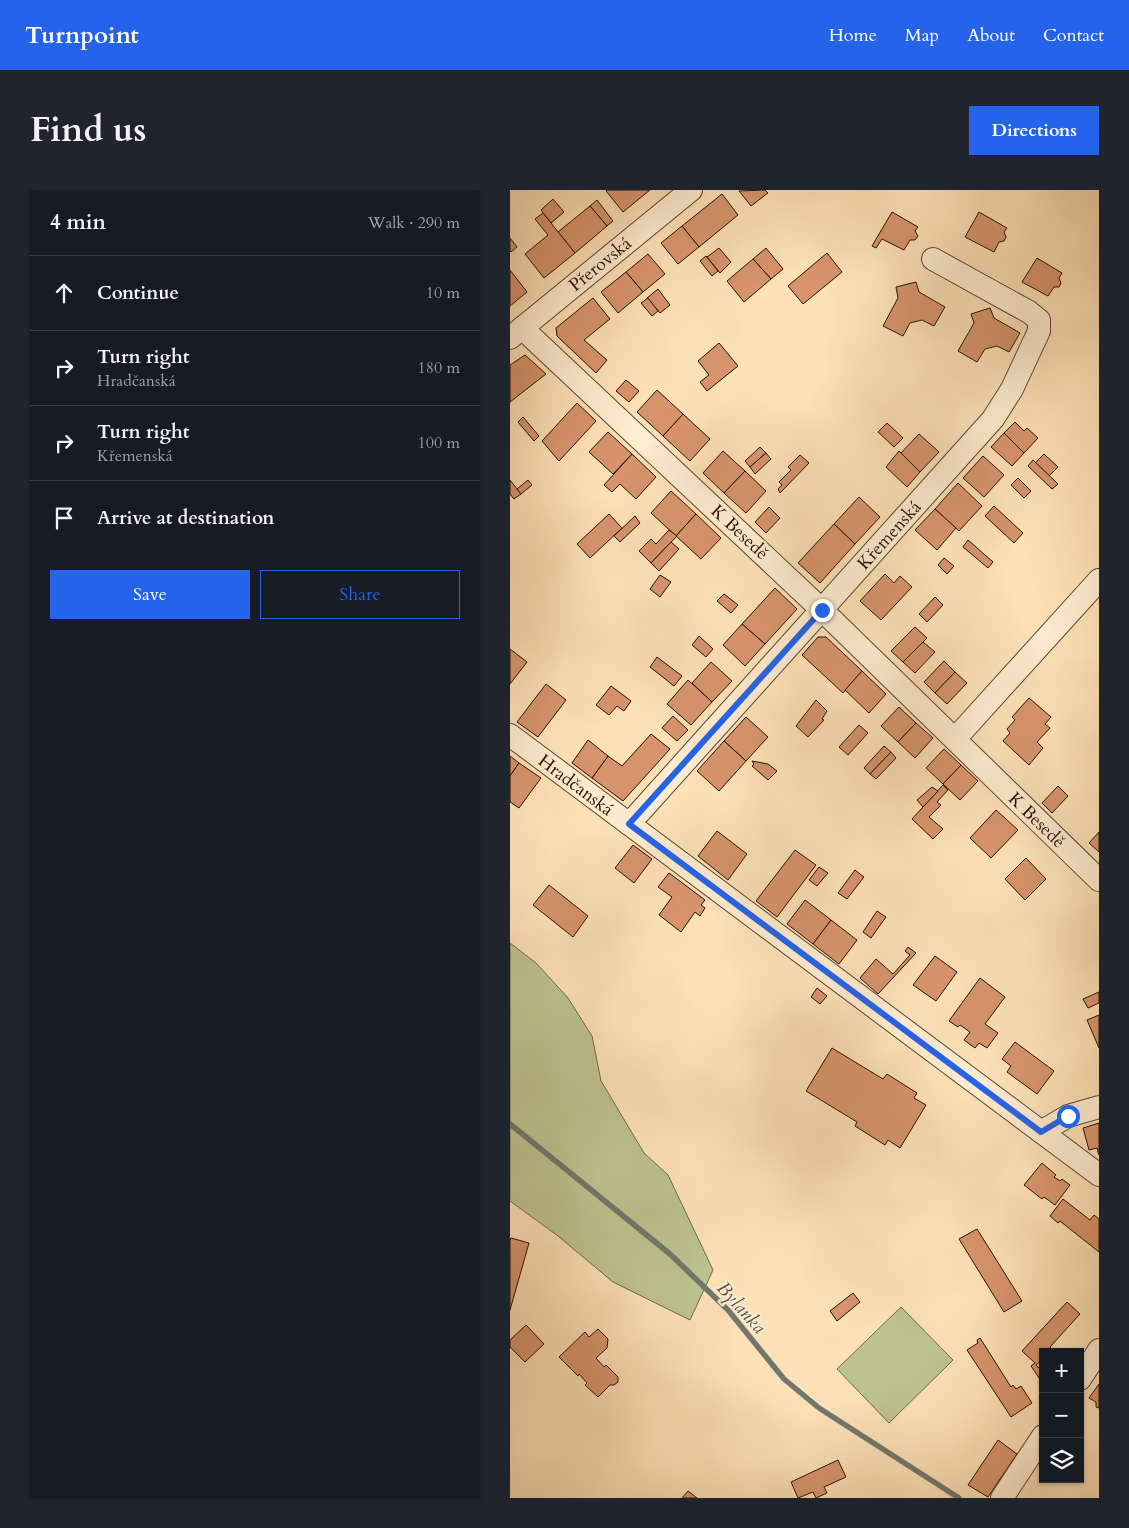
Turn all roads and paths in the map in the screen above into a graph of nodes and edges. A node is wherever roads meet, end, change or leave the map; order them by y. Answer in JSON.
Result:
{"nodes":[{"id":1,"x":691,"y":190,"type":"edge"},
{"id":2,"x":933,"y":259,"type":"dead end"},
{"id":3,"x":516,"y":333,"type":"edge"},
{"id":4,"x":1099,"y":580,"type":"edge"},
{"id":5,"x":822,"y":610,"type":"junction"},
{"id":6,"x":510,"y":735,"type":"edge"},
{"id":7,"x":955,"y":739,"type":"junction"},
{"id":8,"x":629,"y":824,"type":"junction"},
{"id":9,"x":1099,"y":880,"type":"edge"},
{"id":10,"x":1099,"y":1107,"type":"edge"},
{"id":11,"x":1041,"y":1132,"type":"junction"},
{"id":12,"x":1099,"y":1175,"type":"edge"},
{"id":13,"x":1099,"y":1350,"type":"edge"},
{"id":14,"x":1084,"y":1372,"type":"edge"},
{"id":15,"x":1042,"y":1438,"type":"edge"},
{"id":16,"x":1002,"y":1498,"type":"edge"}],
"edges":[{"from":1,"to":3,"type":"street","name":"Přerovská"},
{"from":2,"to":5,"type":"street","name":"Křemenská"},
{"from":3,"to":5,"type":"street","name":"K Besedě"},
{"from":4,"to":7,"type":"street"},
{"from":5,"to":7,"type":"street","name":"K Besedě"},
{"from":5,"to":8,"type":"street","name":"Křemenská"},
{"from":6,"to":8,"type":"street","name":"Hradčanská"},
{"from":7,"to":9,"type":"street","name":"K Besedě"},
{"from":8,"to":11,"type":"street","name":"Hradčanská"},
{"from":10,"to":11,"type":"street"},
{"from":11,"to":12,"type":"street","name":"Hradčanská"},
{"from":13,"to":14,"type":"street"},
{"from":15,"to":16,"type":"street"}]}
